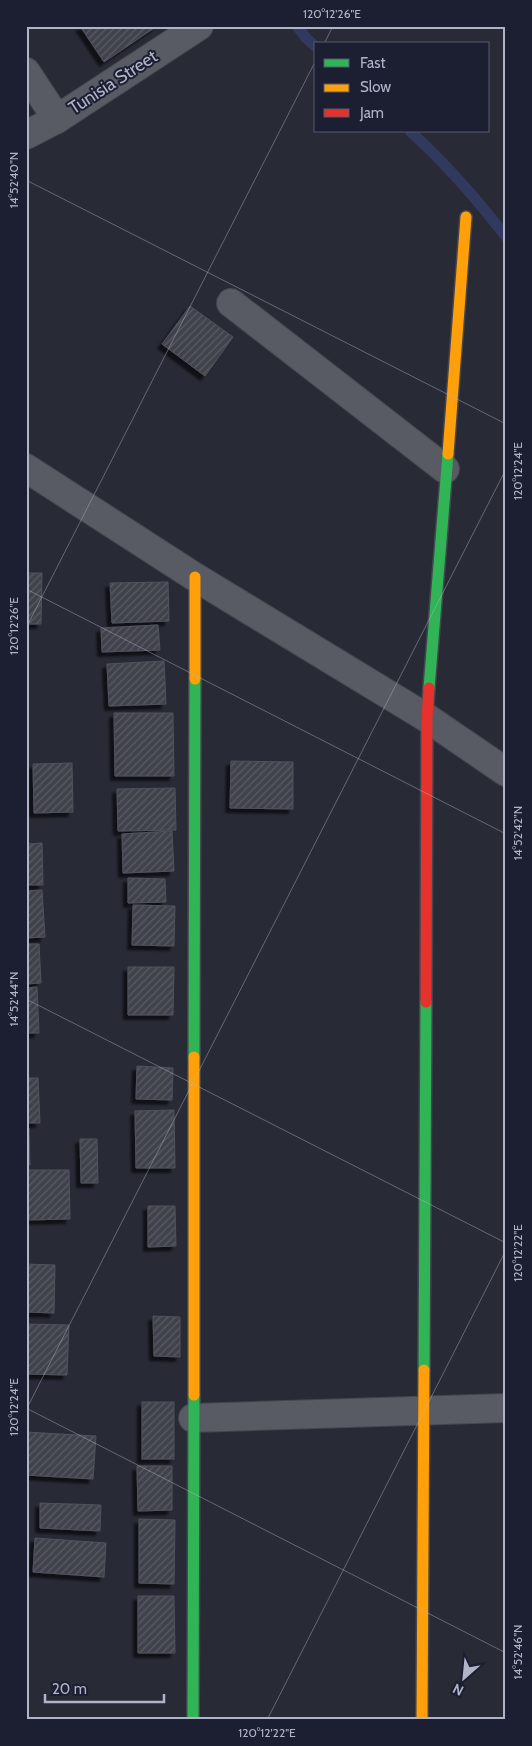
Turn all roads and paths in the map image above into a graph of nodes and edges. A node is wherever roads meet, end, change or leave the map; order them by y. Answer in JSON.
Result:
{"nodes":[{"id":1,"x":199,"y":26,"type":"edge"},
{"id":2,"x":26,"y":72,"type":"edge"},
{"id":3,"x":57,"y":119,"type":"junction"},
{"id":4,"x":26,"y":135,"type":"edge"},
{"id":5,"x":466,"y":217,"type":"dead end"},
{"id":6,"x":231,"y":303,"type":"dead end"},
{"id":7,"x":26,"y":468,"type":"edge"},
{"id":8,"x":445,"y":469,"type":"junction"},
{"id":9,"x":195,"y":577,"type":"junction"},
{"id":10,"x":427,"y":718,"type":"junction"},
{"id":11,"x":506,"y":772,"type":"edge"},
{"id":12,"x":506,"y":1408,"type":"edge"},
{"id":13,"x":424,"y":1411,"type":"junction"},
{"id":14,"x":193,"y":1418,"type":"junction"},
{"id":15,"x":194,"y":1720,"type":"edge"},
{"id":16,"x":422,"y":1720,"type":"edge"}],
"edges":[{"from":1,"to":3,"type":"street","name":"Tunisia Street"},
{"from":2,"to":3,"type":"street"},
{"from":3,"to":4,"type":"street","name":"Tunisia Street"},
{"from":5,"to":8,"type":"street"},
{"from":6,"to":8,"type":"street"},
{"from":7,"to":9,"type":"street"},
{"from":8,"to":10,"type":"street"},
{"from":9,"to":10,"type":"street"},
{"from":9,"to":14,"type":"street"},
{"from":10,"to":11,"type":"street"},
{"from":10,"to":13,"type":"street"},
{"from":12,"to":13,"type":"street"},
{"from":13,"to":14,"type":"street"},
{"from":13,"to":16,"type":"street"},
{"from":14,"to":15,"type":"street"}]}
